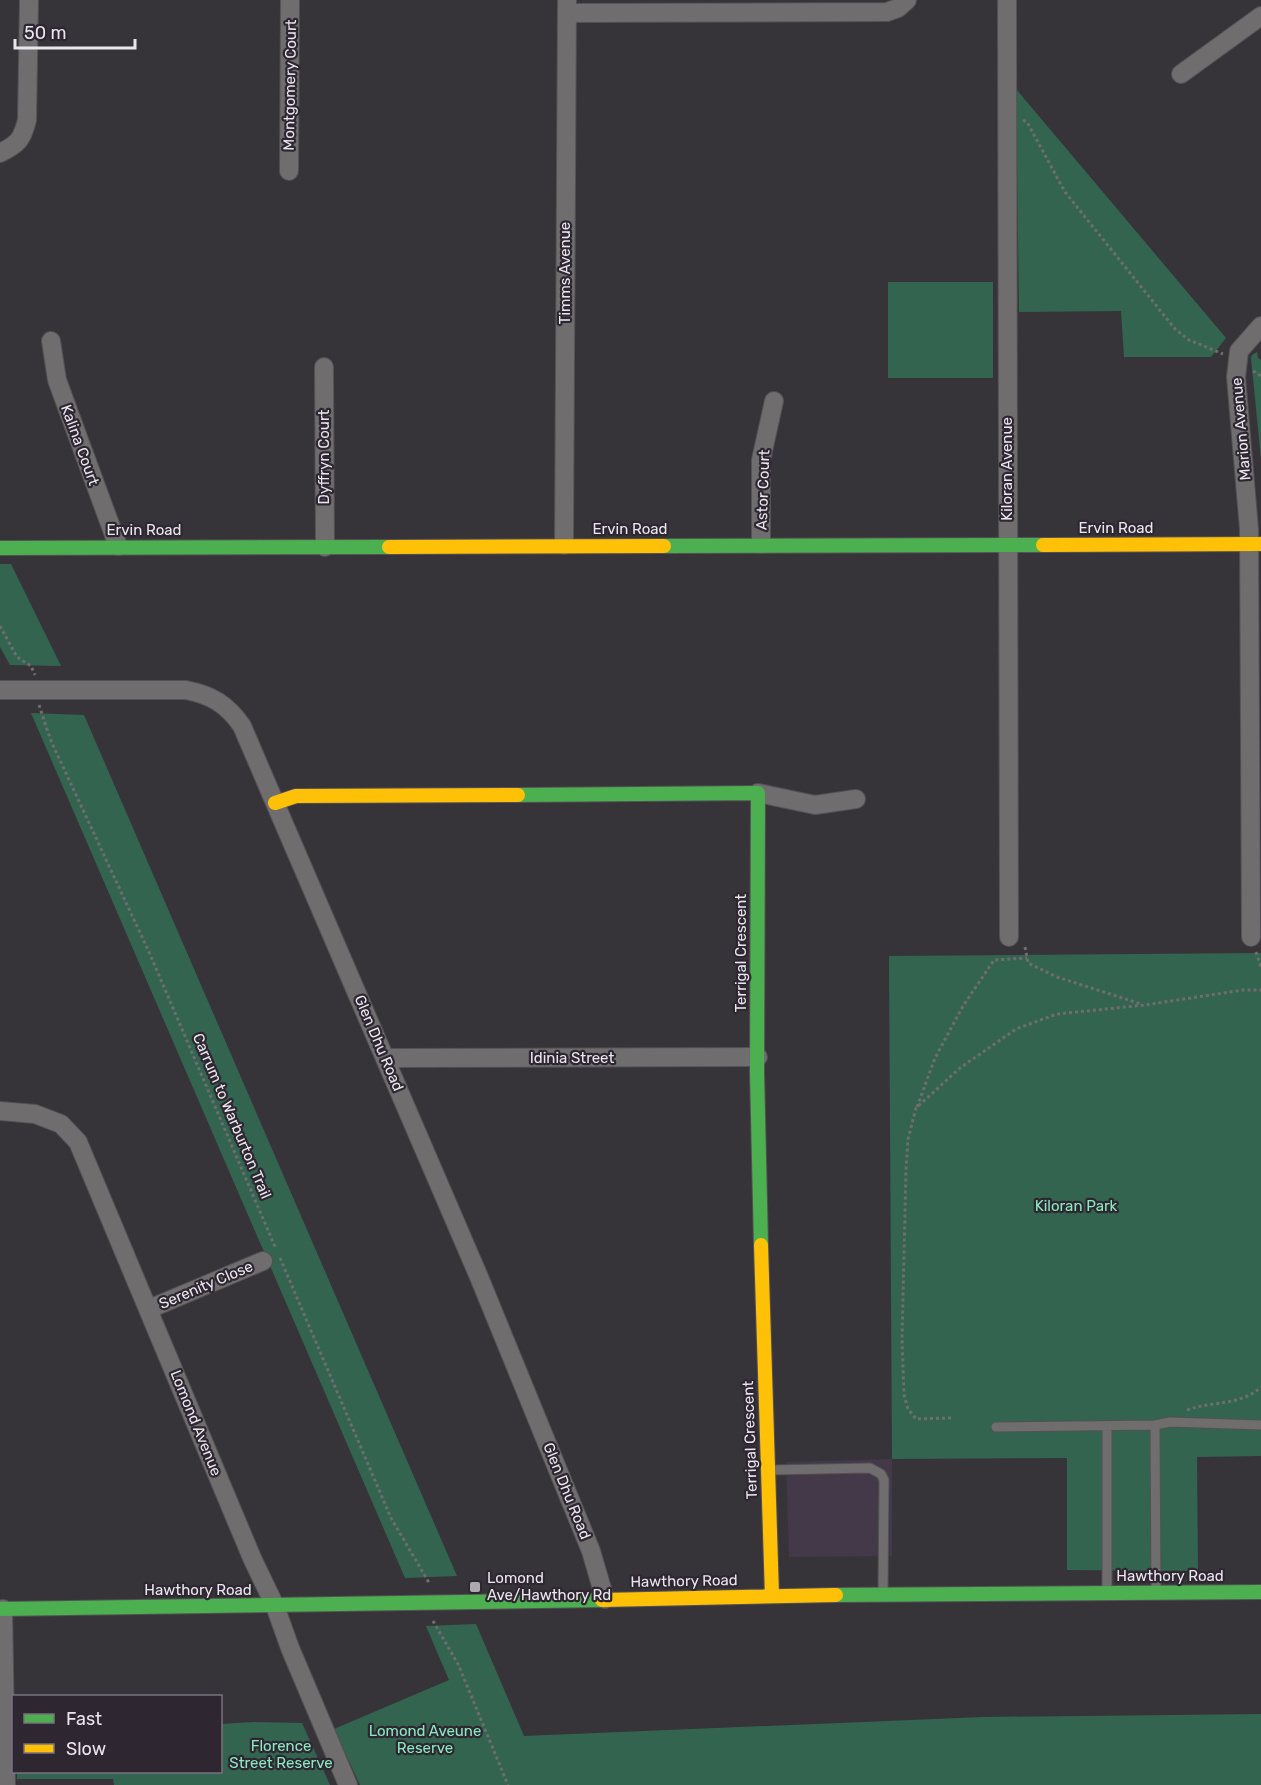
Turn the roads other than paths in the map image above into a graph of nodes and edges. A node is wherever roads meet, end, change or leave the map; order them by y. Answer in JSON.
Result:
{"nodes":[{"id":1,"x":28,"y":0,"type":"edge"},
{"id":2,"x":290,"y":0,"type":"edge"},
{"id":3,"x":907,"y":0,"type":"edge"},
{"id":4,"x":1007,"y":0,"type":"edge"},
{"id":5,"x":567,"y":6,"type":"edge"},
{"id":6,"x":1261,"y":16,"type":"edge"},
{"id":7,"x":1181,"y":74,"type":"dead end"},
{"id":8,"x":0,"y":153,"type":"edge"},
{"id":9,"x":289,"y":171,"type":"dead end"},
{"id":10,"x":1261,"y":326,"type":"edge"},
{"id":11,"x":51,"y":341,"type":"dead end"},
{"id":12,"x":324,"y":367,"type":"dead end"},
{"id":13,"x":774,"y":400,"type":"dead end"},
{"id":14,"x":761,"y":544,"type":"junction"},
{"id":15,"x":1255,"y":544,"type":"edge"},
{"id":16,"x":564,"y":545,"type":"junction"},
{"id":17,"x":1007,"y":545,"type":"junction"},
{"id":18,"x":118,"y":546,"type":"junction"},
{"id":19,"x":325,"y":547,"type":"junction"},
{"id":20,"x":0,"y":548,"type":"edge"},
{"id":21,"x":0,"y":690,"type":"edge"},
{"id":22,"x":758,"y":793,"type":"junction"},
{"id":23,"x":856,"y":800,"type":"dead end"},
{"id":24,"x":275,"y":803,"type":"junction"},
{"id":25,"x":1009,"y":937,"type":"dead end"},
{"id":26,"x":1256,"y":944,"type":"edge"},
{"id":27,"x":758,"y":1057,"type":"junction"},
{"id":28,"x":385,"y":1058,"type":"junction"},
{"id":29,"x":0,"y":1111,"type":"edge"},
{"id":30,"x":263,"y":1261,"type":"dead end"},
{"id":31,"x":150,"y":1310,"type":"junction"},
{"id":32,"x":1155,"y":1425,"type":"junction"},
{"id":33,"x":1261,"y":1425,"type":"edge"},
{"id":34,"x":1107,"y":1426,"type":"junction"},
{"id":35,"x":996,"y":1427,"type":"dead end"},
{"id":36,"x":768,"y":1470,"type":"junction"},
{"id":37,"x":1261,"y":1592,"type":"edge"},
{"id":38,"x":1107,"y":1593,"type":"junction"},
{"id":39,"x":1156,"y":1593,"type":"junction"},
{"id":40,"x":883,"y":1594,"type":"junction"},
{"id":41,"x":772,"y":1596,"type":"junction"},
{"id":42,"x":605,"y":1599,"type":"junction"},
{"id":43,"x":275,"y":1606,"type":"junction"},
{"id":44,"x":2,"y":1608,"type":"edge"},
{"id":45,"x":6,"y":1785,"type":"edge"},
{"id":46,"x":348,"y":1785,"type":"edge"}],
"edges":[{"from":1,"to":8,"type":"street"},
{"from":2,"to":9,"type":"street","name":"Montgomery Court"},
{"from":3,"to":5,"type":"street"},
{"from":4,"to":17,"type":"street","name":"Kiloran Avenue"},
{"from":5,"to":16,"type":"street","name":"Timms Avenue"},
{"from":6,"to":7,"type":"street"},
{"from":10,"to":15,"type":"street","name":"Marion Avenue"},
{"from":11,"to":18,"type":"street","name":"Kalina Court"},
{"from":12,"to":19,"type":"street","name":"Dyffryn Court"},
{"from":13,"to":14,"type":"street","name":"Astor Court"},
{"from":14,"to":16,"type":"street","name":"Ervin Road"},
{"from":14,"to":17,"type":"street","name":"Ervin Road"},
{"from":15,"to":17,"type":"street","name":"Ervin Road"},
{"from":15,"to":26,"type":"street","name":"Marion Avenue"},
{"from":16,"to":19,"type":"street","name":"Ervin Road"},
{"from":17,"to":25,"type":"street","name":"Kiloran Avenue"},
{"from":18,"to":19,"type":"street","name":"Ervin Road"},
{"from":18,"to":20,"type":"street","name":"Ervin Road"},
{"from":21,"to":24,"type":"street","name":"Glen Dhu Road"},
{"from":22,"to":23,"type":"street"},
{"from":22,"to":24,"type":"street"},
{"from":22,"to":27,"type":"street","name":"Terrigal Crescent"},
{"from":24,"to":28,"type":"street","name":"Glen Dhu Road"},
{"from":27,"to":28,"type":"street","name":"Idinia Street"},
{"from":27,"to":36,"type":"street","name":"Terrigal Crescent"},
{"from":28,"to":42,"type":"street","name":"Glen Dhu Road"},
{"from":29,"to":31,"type":"street","name":"Lomond Avenue"},
{"from":30,"to":31,"type":"street","name":"Serenity Close"},
{"from":31,"to":43,"type":"street","name":"Lomond Avenue"},
{"from":32,"to":33,"type":"lane"},
{"from":32,"to":34,"type":"lane"},
{"from":32,"to":39,"type":"lane"},
{"from":34,"to":35,"type":"lane"},
{"from":34,"to":38,"type":"lane"},
{"from":36,"to":40,"type":"lane"},
{"from":36,"to":41,"type":"street","name":"Terrigal Crescent"},
{"from":37,"to":39,"type":"street","name":"Hawthory Road"},
{"from":38,"to":39,"type":"street","name":"Hawthory Road"},
{"from":38,"to":40,"type":"street","name":"Hawthory Road"},
{"from":40,"to":41,"type":"street","name":"Hawthory Road"},
{"from":41,"to":42,"type":"street","name":"Hawthory Road"},
{"from":42,"to":43,"type":"street","name":"Hawthory Road"},
{"from":43,"to":44,"type":"street","name":"Hawthory Road"},
{"from":43,"to":46,"type":"street","name":"Lomond Avenue"},
{"from":44,"to":45,"type":"street"}]}
